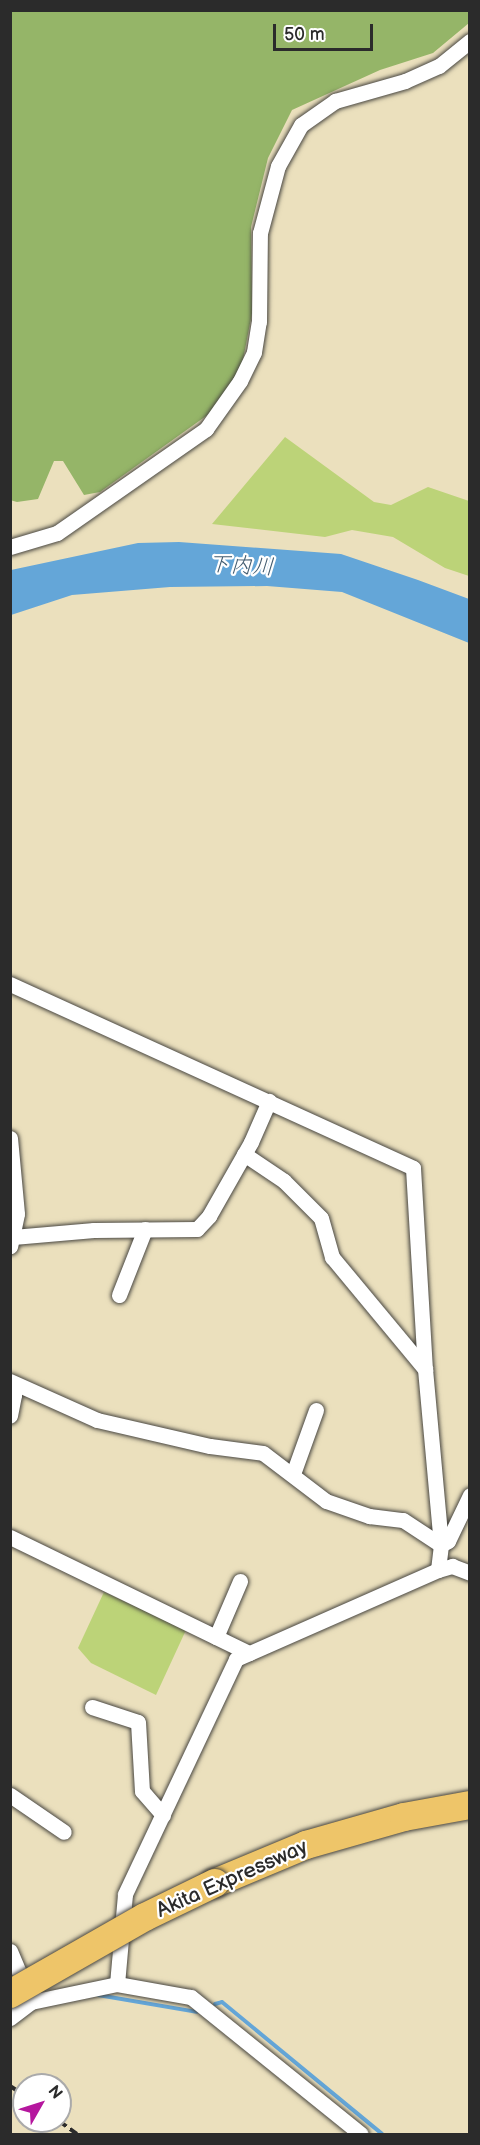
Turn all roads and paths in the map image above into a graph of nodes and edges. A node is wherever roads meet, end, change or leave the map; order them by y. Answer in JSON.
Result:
{"nodes":[{"id":1,"x":470,"y":41,"type":"edge"},
{"id":2,"x":12,"y":547,"type":"edge"},
{"id":3,"x":10,"y":984,"type":"edge"},
{"id":4,"x":269,"y":1101,"type":"junction"},
{"id":5,"x":10,"y":1138,"type":"edge"},
{"id":6,"x":244,"y":1154,"type":"junction"},
{"id":7,"x":145,"y":1229,"type":"junction"},
{"id":8,"x":12,"y":1242,"type":"edge"},
{"id":9,"x":119,"y":1295,"type":"dead end"},
{"id":10,"x":425,"y":1370,"type":"junction"},
{"id":11,"x":10,"y":1381,"type":"edge"},
{"id":12,"x":10,"y":1388,"type":"edge"},
{"id":13,"x":316,"y":1410,"type":"dead end"},
{"id":14,"x":10,"y":1416,"type":"edge"},
{"id":15,"x":293,"y":1474,"type":"junction"},
{"id":16,"x":470,"y":1496,"type":"edge"},
{"id":17,"x":10,"y":1537,"type":"edge"},
{"id":18,"x":441,"y":1545,"type":"junction"},
{"id":19,"x":438,"y":1570,"type":"junction"},
{"id":20,"x":470,"y":1573,"type":"edge"},
{"id":21,"x":240,"y":1581,"type":"dead end"},
{"id":22,"x":216,"y":1636,"type":"junction"},
{"id":23,"x":249,"y":1653,"type":"junction"},
{"id":24,"x":92,"y":1707,"type":"dead end"},
{"id":25,"x":10,"y":1795,"type":"edge"},
{"id":26,"x":470,"y":1804,"type":"edge"},
{"id":27,"x":163,"y":1815,"type":"junction"},
{"id":28,"x":64,"y":1832,"type":"dead end"},
{"id":29,"x":10,"y":1951,"type":"edge"},
{"id":30,"x":117,"y":1984,"type":"junction"},
{"id":31,"x":21,"y":1998,"type":"edge"},
{"id":32,"x":10,"y":2018,"type":"edge"},
{"id":33,"x":361,"y":2134,"type":"edge"}],
"edges":[{"from":1,"to":2,"type":"street"},
{"from":3,"to":4,"type":"street"},
{"from":4,"to":6,"type":"street"},
{"from":4,"to":10,"type":"street"},
{"from":5,"to":8,"type":"street"},
{"from":6,"to":7,"type":"street"},
{"from":6,"to":10,"type":"street"},
{"from":7,"to":8,"type":"street"},
{"from":7,"to":9,"type":"street"},
{"from":10,"to":18,"type":"street"},
{"from":11,"to":15,"type":"street"},
{"from":12,"to":14,"type":"street"},
{"from":13,"to":15,"type":"street"},
{"from":15,"to":18,"type":"street"},
{"from":16,"to":18,"type":"street"},
{"from":17,"to":22,"type":"street"},
{"from":18,"to":19,"type":"street"},
{"from":19,"to":20,"type":"street"},
{"from":19,"to":23,"type":"street"},
{"from":21,"to":22,"type":"street"},
{"from":22,"to":23,"type":"street"},
{"from":23,"to":27,"type":"street"},
{"from":24,"to":27,"type":"street"},
{"from":25,"to":28,"type":"street"},
{"from":26,"to":31,"type":"highway","name":"Akita Expressway","bridge":true},
{"from":27,"to":30,"type":"street"},
{"from":29,"to":31,"type":"street"},
{"from":30,"to":31,"type":"street"},
{"from":30,"to":33,"type":"street"},
{"from":31,"to":32,"type":"street"}]}
